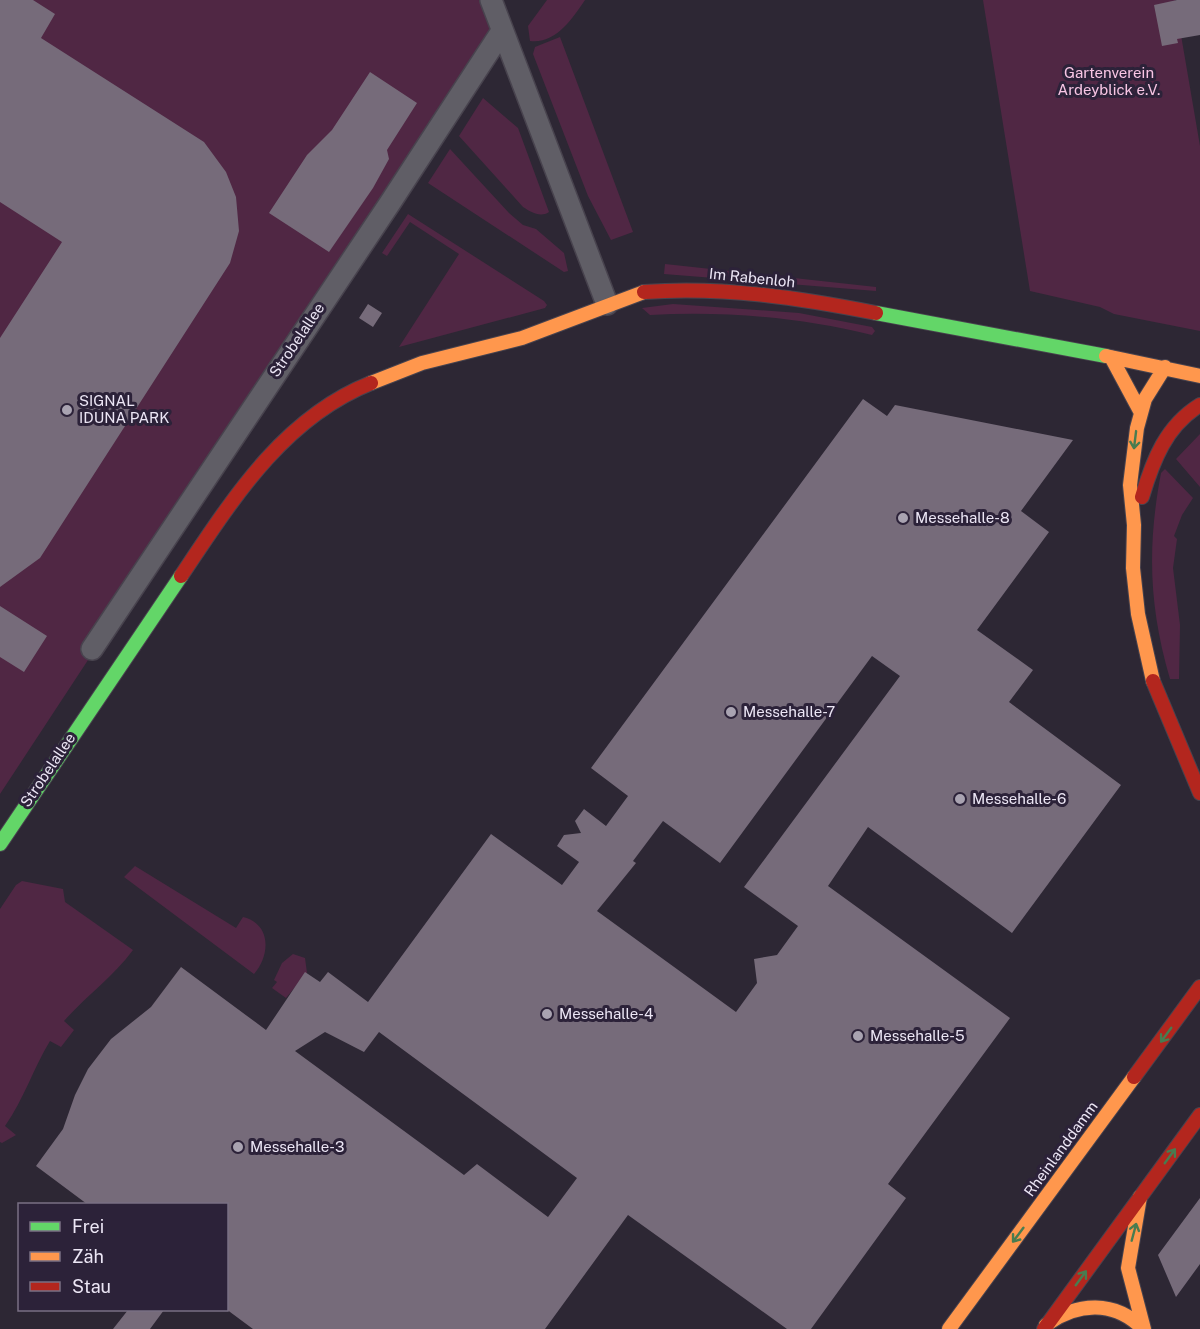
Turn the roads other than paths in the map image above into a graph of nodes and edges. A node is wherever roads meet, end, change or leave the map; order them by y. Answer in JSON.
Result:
{"nodes":[{"id":1,"x":490,"y":0,"type":"edge"},
{"id":2,"x":502,"y":31,"type":"junction"},
{"id":3,"x":607,"y":304,"type":"junction"},
{"id":4,"x":1111,"y":357,"type":"junction"},
{"id":5,"x":1165,"y":367,"type":"junction"},
{"id":6,"x":1200,"y":376,"type":"edge"},
{"id":7,"x":1165,"y":393,"type":"dead end"},
{"id":8,"x":1200,"y":405,"type":"edge"},
{"id":9,"x":1140,"y":411,"type":"junction"},
{"id":10,"x":316,"y":412,"type":"joint"},
{"id":11,"x":1160,"y":420,"type":"dead end"},
{"id":12,"x":1152,"y":465,"type":"junction"},
{"id":13,"x":1134,"y":525,"type":"junction"},
{"id":14,"x":92,"y":649,"type":"dead end"},
{"id":15,"x":1196,"y":775,"type":"edge"},
{"id":16,"x":1200,"y":793,"type":"edge"},
{"id":17,"x":0,"y":844,"type":"edge"},
{"id":18,"x":1200,"y":987,"type":"edge"},
{"id":19,"x":1200,"y":1115,"type":"edge"},
{"id":20,"x":1140,"y":1197,"type":"junction"},
{"id":21,"x":1045,"y":1327,"type":"edge"},
{"id":22,"x":949,"y":1329,"type":"edge"},
{"id":23,"x":1144,"y":1329,"type":"edge"}],
"edges":[{"from":1,"to":2,"type":"street"},
{"from":2,"to":3,"type":"street"},
{"from":2,"to":14,"type":"street","name":"Strobelallee"},
{"from":3,"to":4,"type":"main road","name":"Im Rabenloh"},
{"from":3,"to":10,"type":"main road","name":"Im Rabenloh"},
{"from":4,"to":5,"type":"main road","name":"Im Rabenloh"},
{"from":4,"to":9,"type":"main road"},
{"from":5,"to":6,"type":"main road","name":"Im Rabenloh"},
{"from":5,"to":7,"type":"main road"},
{"from":5,"to":9,"type":"main road"},
{"from":8,"to":12,"type":"main road"},
{"from":9,"to":13,"type":"main road","one_way":true},
{"from":10,"to":17,"type":"main road","name":"Strobelallee"},
{"from":11,"to":12,"type":"main road"},
{"from":12,"to":13,"type":"main road"},
{"from":13,"to":15,"type":"main road"},
{"from":15,"to":16,"type":"main road"},
{"from":18,"to":22,"type":"main road","name":"Rheinlanddamm","one_way":true},
{"from":20,"to":19,"type":"main road","one_way":true},
{"from":21,"to":20,"type":"main road","one_way":true},
{"from":23,"to":20,"type":"main road","one_way":true},
{"from":21,"to":23,"type":"main road"}]}
